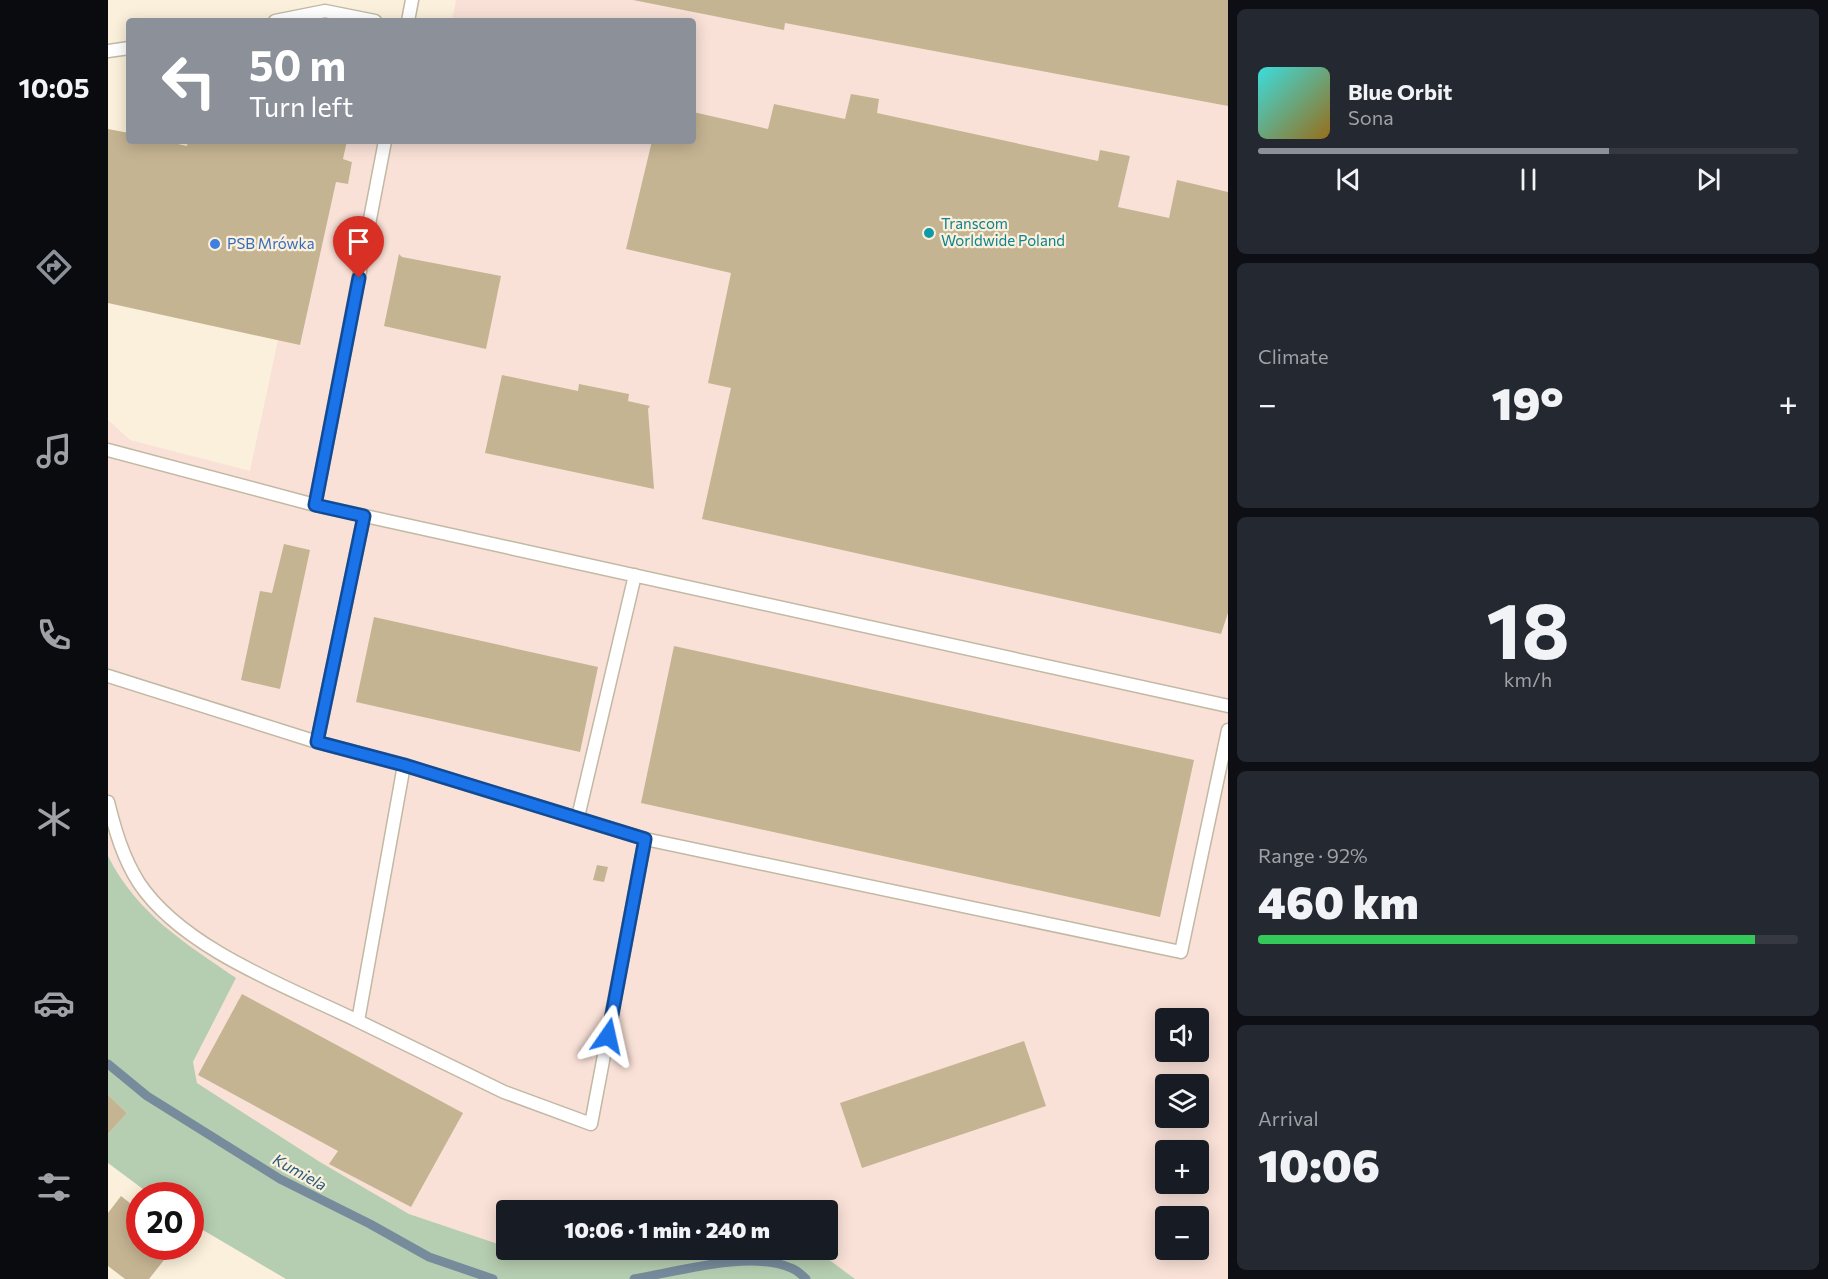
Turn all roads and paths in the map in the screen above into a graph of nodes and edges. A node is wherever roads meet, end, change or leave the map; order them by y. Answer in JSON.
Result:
{"nodes":[{"id":1,"x":412,"y":0,"type":"edge"},
{"id":2,"x":289,"y":18,"type":"edge"},
{"id":3,"x":360,"y":18,"type":"edge"},
{"id":4,"x":409,"y":18,"type":"edge"},
{"id":5,"x":126,"y":48,"type":"edge"},
{"id":6,"x":108,"y":51,"type":"edge"},
{"id":7,"x":384,"y":144,"type":"edge"},
{"id":8,"x":108,"y":450,"type":"edge"},
{"id":9,"x":315,"y":505,"type":"junction"},
{"id":10,"x":364,"y":516,"type":"junction"},
{"id":11,"x":635,"y":575,"type":"junction"},
{"id":12,"x":108,"y":676,"type":"edge"},
{"id":13,"x":1228,"y":706,"type":"edge"},
{"id":14,"x":1228,"y":730,"type":"edge"},
{"id":15,"x":317,"y":742,"type":"junction"},
{"id":16,"x":404,"y":765,"type":"junction"},
{"id":17,"x":108,"y":801,"type":"edge"},
{"id":18,"x":578,"y":817,"type":"junction"},
{"id":19,"x":645,"y":839,"type":"junction"},
{"id":20,"x":358,"y":1021,"type":"junction"}],
"edges":[{"from":1,"to":4,"type":"lane"},
{"from":2,"to":3,"type":"lane"},
{"from":5,"to":6,"type":"lane"},
{"from":7,"to":9,"type":"lane"},
{"from":8,"to":9,"type":"lane"},
{"from":9,"to":10,"type":"lane"},
{"from":10,"to":11,"type":"lane"},
{"from":10,"to":15,"type":"lane"},
{"from":11,"to":13,"type":"lane"},
{"from":11,"to":18,"type":"lane"},
{"from":12,"to":15,"type":"lane"},
{"from":14,"to":19,"type":"lane"},
{"from":15,"to":16,"type":"lane"},
{"from":16,"to":18,"type":"lane"},
{"from":16,"to":20,"type":"lane"},
{"from":17,"to":20,"type":"lane"},
{"from":18,"to":19,"type":"lane"},
{"from":19,"to":20,"type":"lane"}]}
